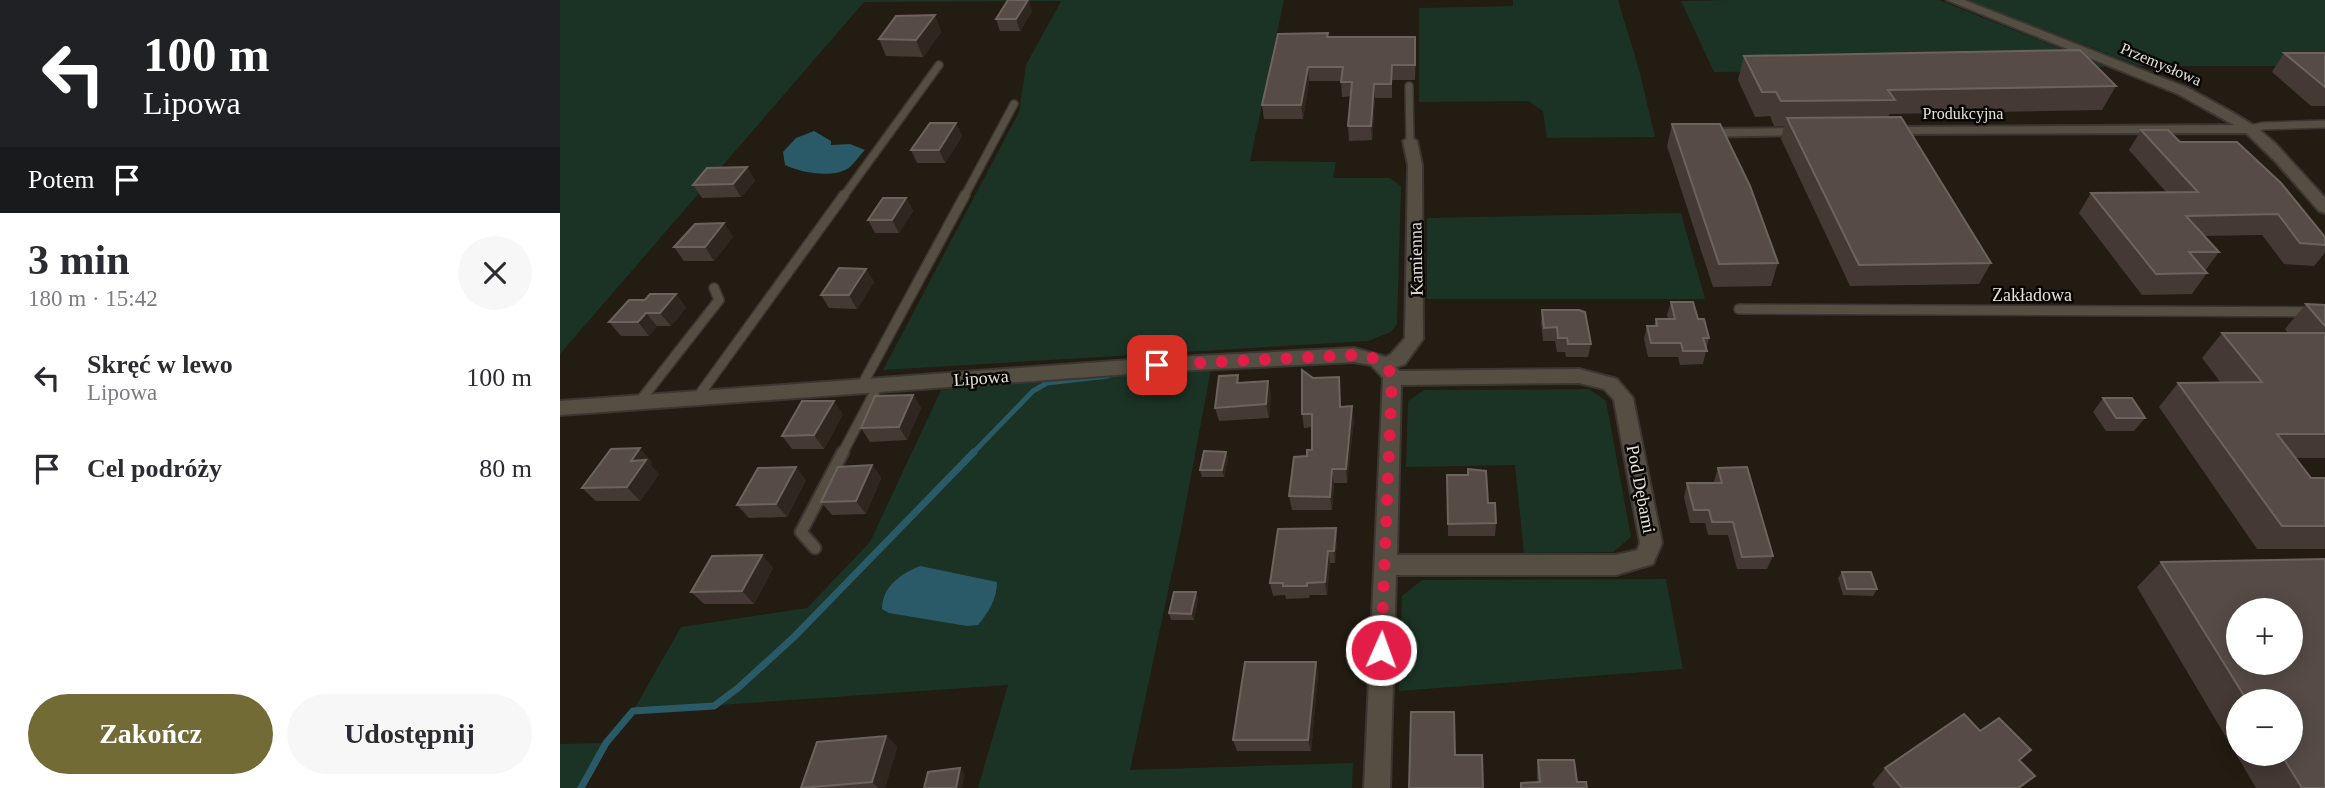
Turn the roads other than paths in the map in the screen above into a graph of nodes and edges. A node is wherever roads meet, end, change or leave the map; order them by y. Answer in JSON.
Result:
{"nodes":[{"id":1,"x":1953,"y":0,"type":"edge"},
{"id":2,"x":939,"y":65,"type":"dead end"},
{"id":3,"x":1409,"y":86,"type":"dead end"},
{"id":4,"x":1014,"y":104,"type":"dead end"},
{"id":5,"x":2325,"y":124,"type":"edge"},
{"id":6,"x":2250,"y":129,"type":"junction"},
{"id":7,"x":1871,"y":131,"type":"edge"},
{"id":8,"x":1829,"y":132,"type":"edge"},
{"id":9,"x":1676,"y":133,"type":"edge"},
{"id":10,"x":1410,"y":141,"type":"joint"},
{"id":11,"x":2325,"y":208,"type":"edge"},
{"id":12,"x":714,"y":288,"type":"dead end"},
{"id":13,"x":1739,"y":309,"type":"dead end"},
{"id":14,"x":2325,"y":312,"type":"edge"},
{"id":15,"x":1389,"y":371,"type":"junction"},
{"id":16,"x":869,"y":386,"type":"junction"},
{"id":17,"x":697,"y":398,"type":"junction"},
{"id":18,"x":640,"y":401,"type":"junction"},
{"id":19,"x":560,"y":408,"type":"edge"},
{"id":20,"x":815,"y":548,"type":"dead end"},
{"id":21,"x":1385,"y":565,"type":"junction"},
{"id":22,"x":1377,"y":788,"type":"edge"}],
"edges":[{"from":1,"to":6,"type":"street","name":"Przemysłowa"},
{"from":2,"to":17,"type":"lane"},
{"from":3,"to":10,"type":"lane"},
{"from":4,"to":16,"type":"lane"},
{"from":5,"to":6,"type":"lane"},
{"from":6,"to":7,"type":"street","name":"Produkcyjna"},
{"from":6,"to":11,"type":"street","name":"Przemysłowa"},
{"from":8,"to":9,"type":"street"},
{"from":10,"to":15,"type":"street","name":"Kamienna"},
{"from":12,"to":18,"type":"lane"},
{"from":13,"to":14,"type":"lane","name":"Zakładowa"},
{"from":15,"to":16,"type":"street","name":"Lipowa"},
{"from":15,"to":21,"type":"street"},
{"from":15,"to":21,"type":"street","name":"Pod Dębami"},
{"from":16,"to":17,"type":"street","name":"Lipowa"},
{"from":16,"to":20,"type":"lane"},
{"from":17,"to":18,"type":"street","name":"Lipowa"},
{"from":18,"to":19,"type":"street","name":"Lipowa"},
{"from":21,"to":22,"type":"street"}]}
